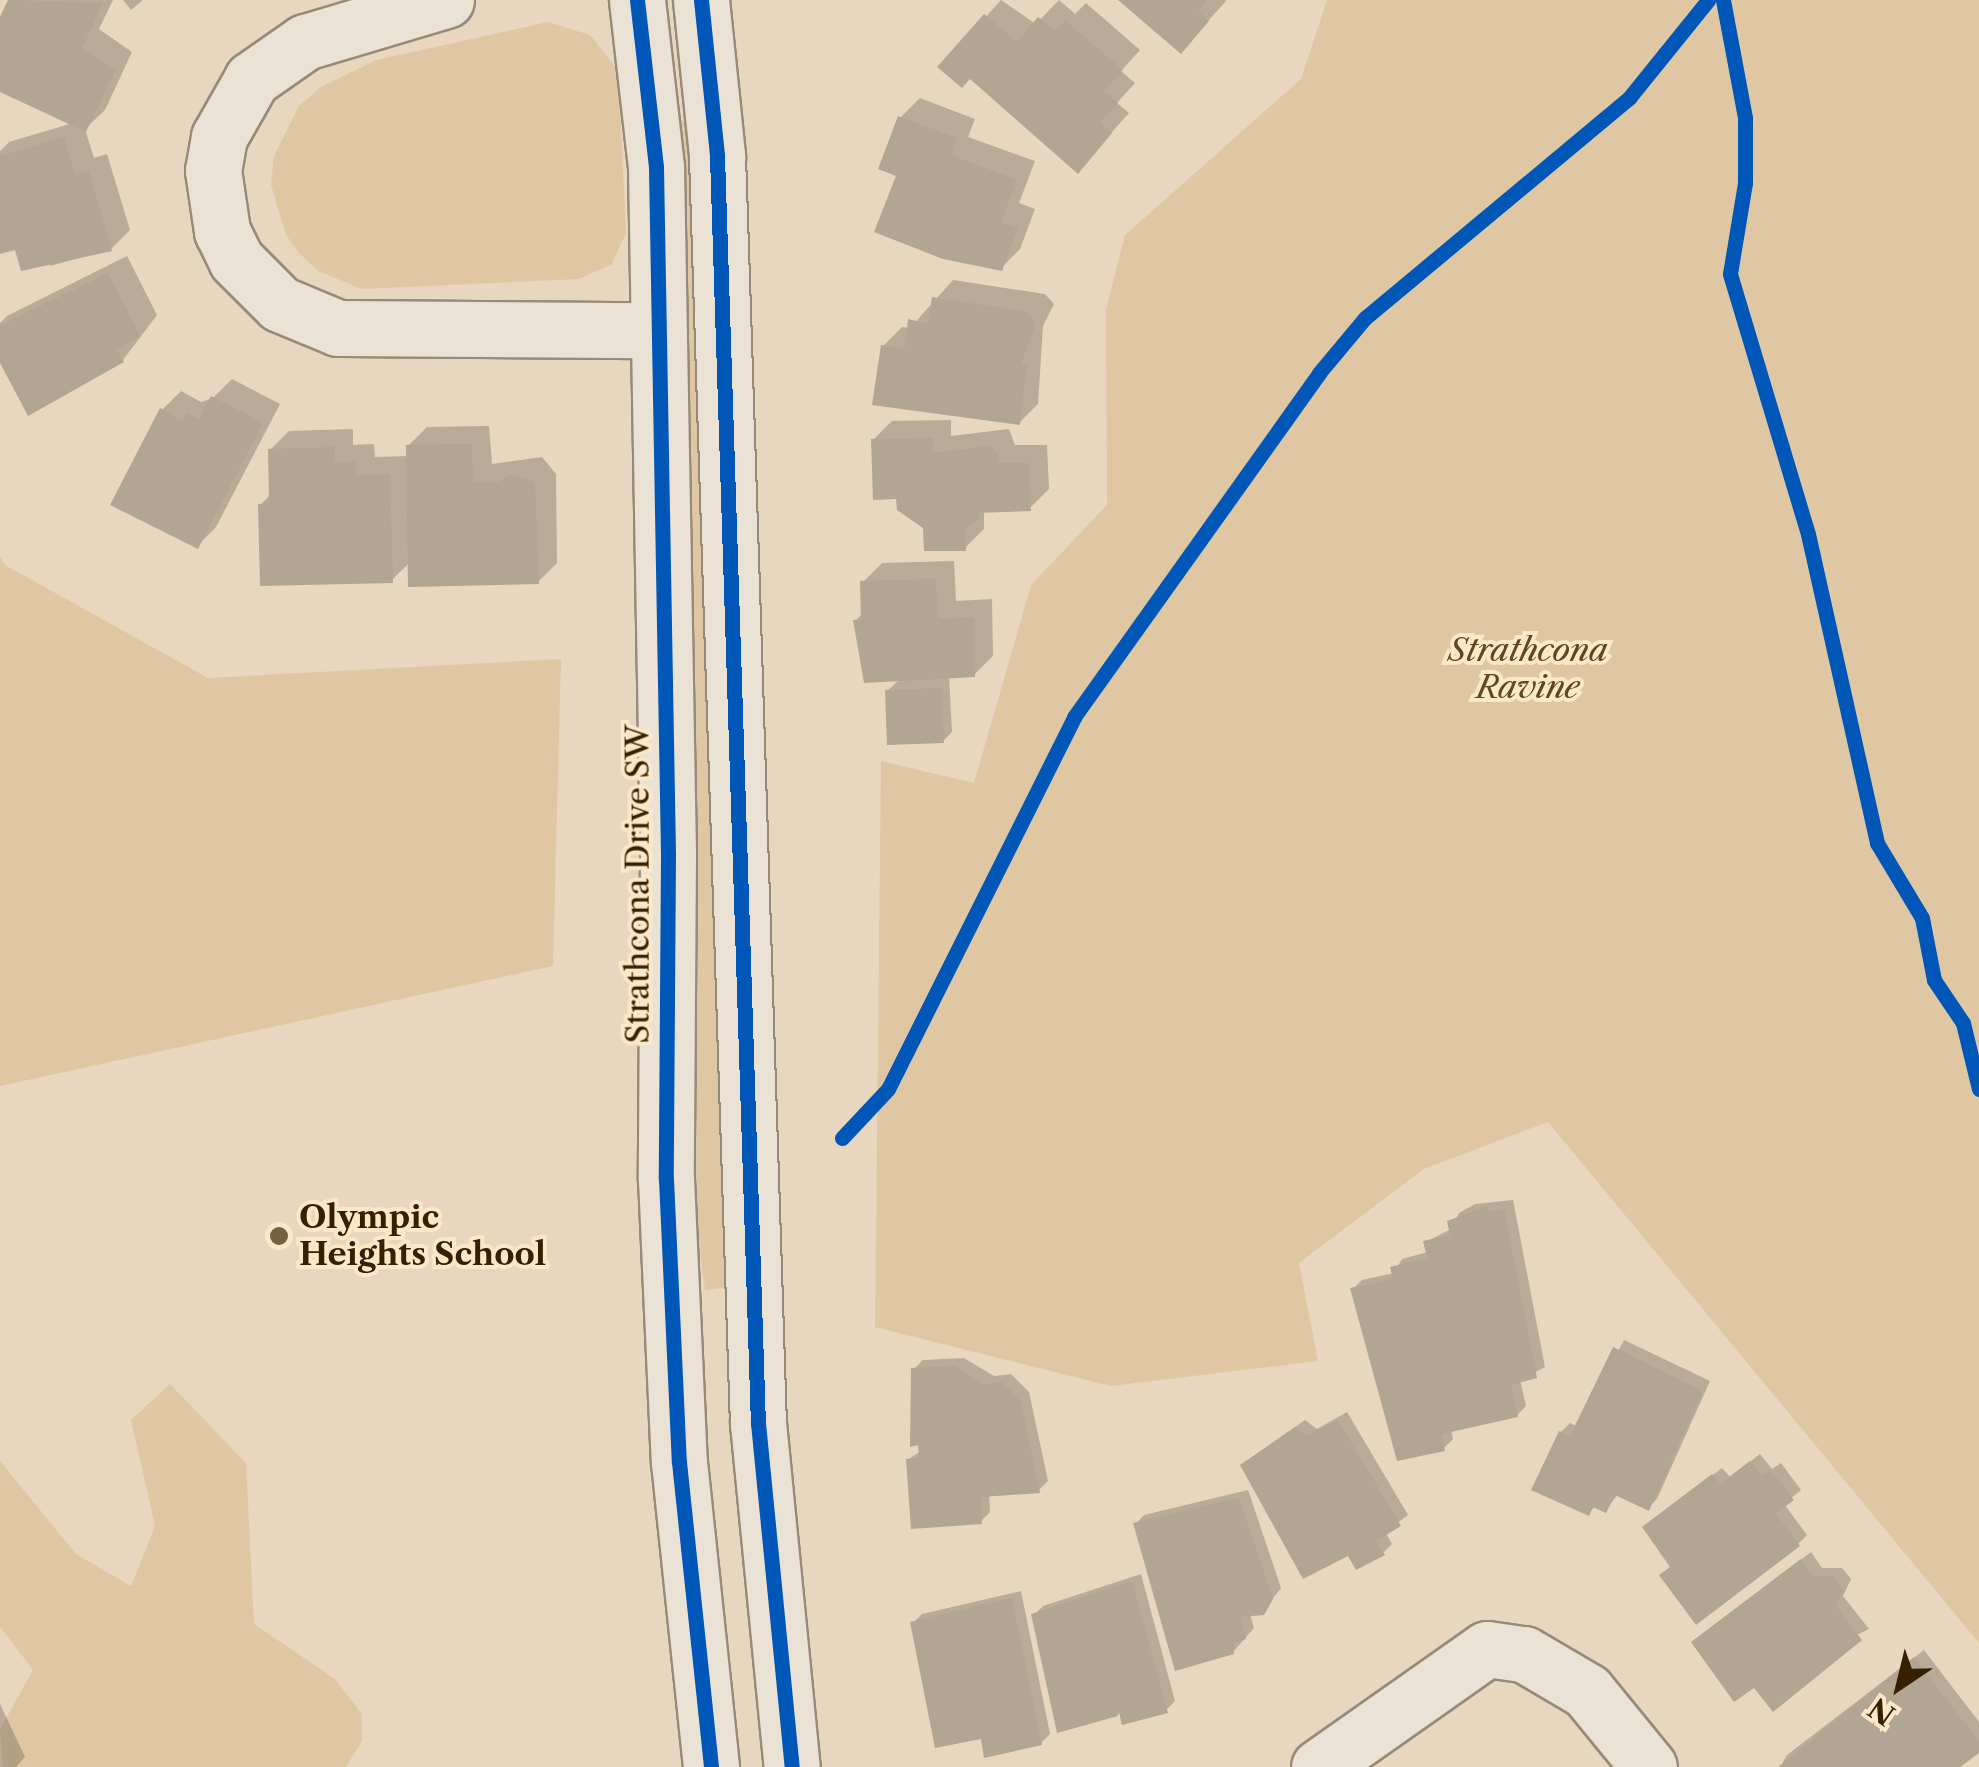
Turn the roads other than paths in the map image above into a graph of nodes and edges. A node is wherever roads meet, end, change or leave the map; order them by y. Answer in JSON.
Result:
{"nodes":[{"id":1,"x":446,"y":0,"type":"edge"},
{"id":2,"x":637,"y":0,"type":"edge"},
{"id":3,"x":702,"y":0,"type":"edge"},
{"id":4,"x":654,"y":330,"type":"junction"},
{"id":5,"x":711,"y":1767,"type":"edge"},
{"id":6,"x":792,"y":1767,"type":"edge"},
{"id":7,"x":1318,"y":1767,"type":"edge"},
{"id":8,"x":1649,"y":1767,"type":"edge"}],
"edges":[{"from":1,"to":4,"type":"street"},
{"from":2,"to":4,"type":"street","name":"Strathcona Drive SW"},
{"from":3,"to":6,"type":"street"},
{"from":4,"to":5,"type":"street","name":"Strathcona Drive SW"},
{"from":7,"to":8,"type":"street"}]}
